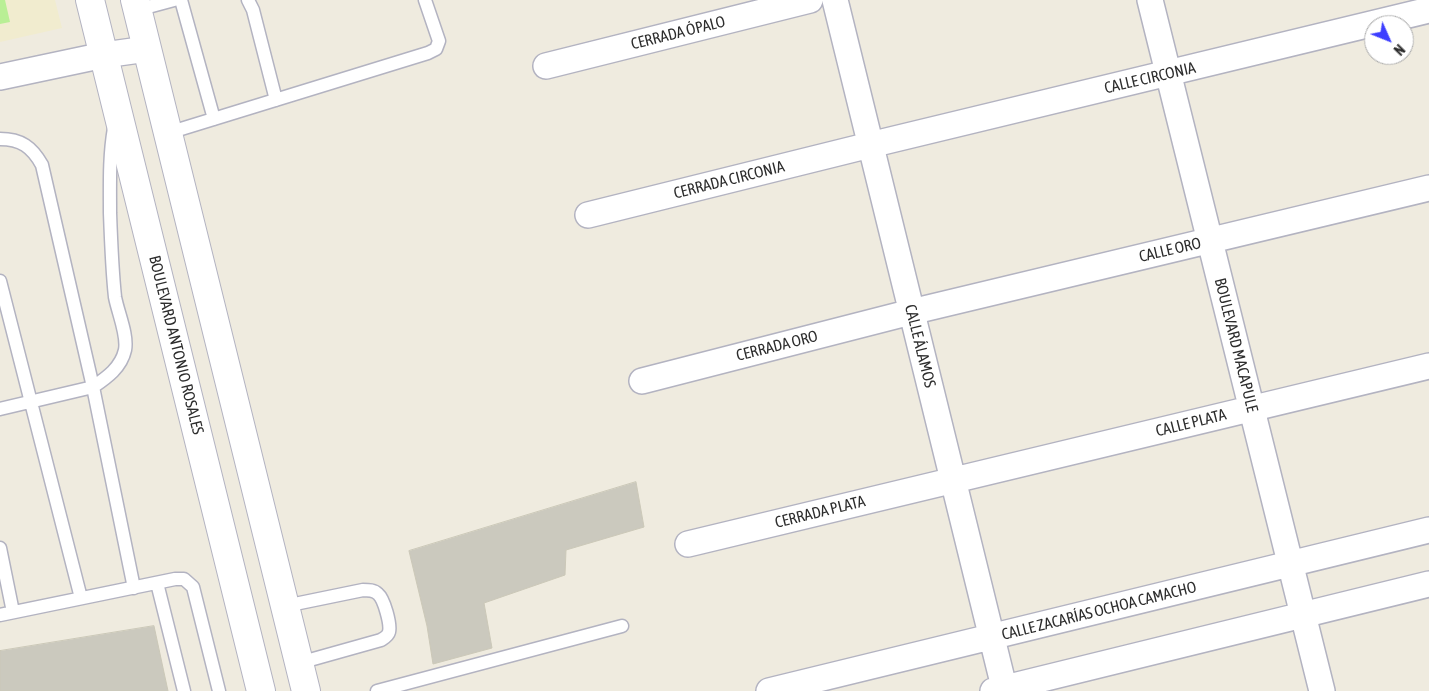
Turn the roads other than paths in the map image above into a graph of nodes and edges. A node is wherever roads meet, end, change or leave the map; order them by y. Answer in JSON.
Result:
{"nodes":[{"id":1,"x":90,"y":0,"type":"edge"},
{"id":2,"x":174,"y":0,"type":"edge"},
{"id":3,"x":181,"y":0,"type":"edge"},
{"id":4,"x":248,"y":0,"type":"edge"},
{"id":5,"x":426,"y":0,"type":"edge"},
{"id":6,"x":810,"y":0,"type":"edge"},
{"id":7,"x":835,"y":0,"type":"edge"},
{"id":8,"x":1150,"y":0,"type":"edge"},
{"id":9,"x":136,"y":5,"type":"edge"},
{"id":10,"x":1429,"y":10,"type":"edge"},
{"id":11,"x":147,"y":49,"type":"junction"},
{"id":12,"x":104,"y":55,"type":"junction"},
{"id":13,"x":546,"y":66,"type":"dead end"},
{"id":14,"x":1168,"y":74,"type":"junction"},
{"id":15,"x":0,"y":77,"type":"edge"},
{"id":16,"x":276,"y":100,"type":"junction"},
{"id":17,"x":118,"y":110,"type":"junction"},
{"id":18,"x":214,"y":119,"type":"junction"},
{"id":19,"x":168,"y":133,"type":"junction"},
{"id":20,"x":0,"y":139,"type":"edge"},
{"id":21,"x":870,"y":144,"type":"junction"},
{"id":22,"x":1429,"y":188,"type":"edge"},
{"id":23,"x":588,"y":215,"type":"dead end"},
{"id":24,"x":1210,"y":240,"type":"junction"},
{"id":25,"x":1,"y":289,"type":"edge"},
{"id":26,"x":911,"y":312,"type":"junction"},
{"id":27,"x":1429,"y":366,"type":"edge"},
{"id":28,"x":642,"y":381,"type":"dead end"},
{"id":29,"x":93,"y":387,"type":"junction"},
{"id":30,"x":31,"y":402,"type":"junction"},
{"id":31,"x":0,"y":408,"type":"edge"},
{"id":32,"x":1252,"y":408,"type":"junction"},
{"id":33,"x":953,"y":480,"type":"junction"},
{"id":34,"x":254,"y":482,"type":"junction"},
{"id":35,"x":211,"y":488,"type":"junction"},
{"id":36,"x":1429,"y":530,"type":"edge"},
{"id":37,"x":688,"y":544,"type":"dead end"},
{"id":38,"x":0,"y":548,"type":"edge"},
{"id":39,"x":1291,"y":564,"type":"junction"},
{"id":40,"x":156,"y":583,"type":"junction"},
{"id":41,"x":1429,"y":584,"type":"edge"},
{"id":42,"x":134,"y":588,"type":"junction"},
{"id":43,"x":81,"y":598,"type":"junction"},
{"id":44,"x":285,"y":606,"type":"junction"},
{"id":45,"x":13,"y":612,"type":"junction"},
{"id":46,"x":0,"y":615,"type":"edge"},
{"id":47,"x":1304,"y":615,"type":"junction"},
{"id":48,"x":622,"y":626,"type":"dead end"},
{"id":49,"x":992,"y":637,"type":"junction"},
{"id":50,"x":298,"y":663,"type":"junction"},
{"id":51,"x":1001,"y":690,"type":"edge"},
{"id":52,"x":184,"y":691,"type":"edge"},
{"id":53,"x":219,"y":691,"type":"edge"},
{"id":54,"x":262,"y":691,"type":"edge"},
{"id":55,"x":306,"y":691,"type":"edge"},
{"id":56,"x":377,"y":691,"type":"edge"},
{"id":57,"x":769,"y":691,"type":"edge"},
{"id":58,"x":1322,"y":691,"type":"edge"}],
"edges":[{"from":1,"to":12,"type":"main road","name":"BOULEVARD ANTONIO ROSALES"},
{"from":2,"to":9,"type":"lane"},
{"from":3,"to":18,"type":"lane"},
{"from":4,"to":16,"type":"lane"},
{"from":5,"to":16,"type":"lane"},
{"from":6,"to":13,"type":"street","name":"CERRADA ÓPALO"},
{"from":7,"to":21,"type":"street","name":"CALLE ÁLAMOS"},
{"from":8,"to":14,"type":"street","name":"BOULEVARD MACAPULE"},
{"from":9,"to":11,"type":"main road"},
{"from":10,"to":14,"type":"street","name":"CALLE CIRCONIA"},
{"from":11,"to":12,"type":"street"},
{"from":11,"to":19,"type":"main road"},
{"from":12,"to":15,"type":"street"},
{"from":12,"to":17,"type":"main road","name":"BOULEVARD ANTONIO ROSALES"},
{"from":14,"to":21,"type":"street","name":"CALLE CIRCONIA"},
{"from":14,"to":24,"type":"street","name":"BOULEVARD MACAPULE"},
{"from":16,"to":18,"type":"lane"},
{"from":17,"to":29,"type":"lane"},
{"from":17,"to":35,"type":"main road","name":"BOULEVARD ANTONIO ROSALES"},
{"from":18,"to":19,"type":"lane"},
{"from":19,"to":34,"type":"main road"},
{"from":20,"to":29,"type":"lane"},
{"from":21,"to":23,"type":"street","name":"CERRADA CIRCONIA"},
{"from":21,"to":26,"type":"street","name":"CALLE ÁLAMOS"},
{"from":22,"to":24,"type":"street","name":"CALLE ORO"},
{"from":24,"to":26,"type":"street","name":"CALLE ORO"},
{"from":24,"to":32,"type":"street","name":"BOULEVARD MACAPULE"},
{"from":25,"to":30,"type":"lane"},
{"from":26,"to":28,"type":"street","name":"CERRADA ORO"},
{"from":26,"to":33,"type":"street","name":"CALLE ÁLAMOS"},
{"from":27,"to":32,"type":"street","name":"CALLE PLATA"},
{"from":29,"to":30,"type":"lane"},
{"from":29,"to":42,"type":"lane"},
{"from":30,"to":31,"type":"lane"},
{"from":30,"to":43,"type":"lane"},
{"from":32,"to":33,"type":"street","name":"CALLE PLATA"},
{"from":32,"to":39,"type":"street","name":"BOULEVARD MACAPULE"},
{"from":33,"to":37,"type":"street","name":"CERRADA PLATA"},
{"from":33,"to":49,"type":"street","name":"CALLE ÁLAMOS"},
{"from":34,"to":35,"type":"main road"},
{"from":34,"to":44,"type":"main road"},
{"from":35,"to":54,"type":"main road","name":"BOULEVARD ANTONIO ROSALES"},
{"from":36,"to":39,"type":"street","name":"CALLE ZACARÍAS OCHOA CAMACHO"},
{"from":38,"to":45,"type":"lane"},
{"from":39,"to":47,"type":"street","name":"BOULEVARD MACAPULE"},
{"from":39,"to":49,"type":"street","name":"CALLE ZACARÍAS OCHOA CAMACHO"},
{"from":40,"to":42,"type":"lane"},
{"from":40,"to":52,"type":"lane"},
{"from":40,"to":53,"type":"lane"},
{"from":41,"to":47,"type":"street"},
{"from":42,"to":43,"type":"lane"},
{"from":43,"to":45,"type":"lane"},
{"from":44,"to":50,"type":"main road"},
{"from":44,"to":50,"type":"lane"},
{"from":45,"to":46,"type":"lane"},
{"from":47,"to":51,"type":"street"},
{"from":47,"to":58,"type":"street","name":"BOULEVARD MACAPULE"},
{"from":48,"to":56,"type":"lane"},
{"from":49,"to":51,"type":"street","name":"CALLE ÁLAMOS"},
{"from":49,"to":57,"type":"street","name":"CALLE ZACARÍAS OCHOA CAMACHO"},
{"from":50,"to":55,"type":"main road"}]}
